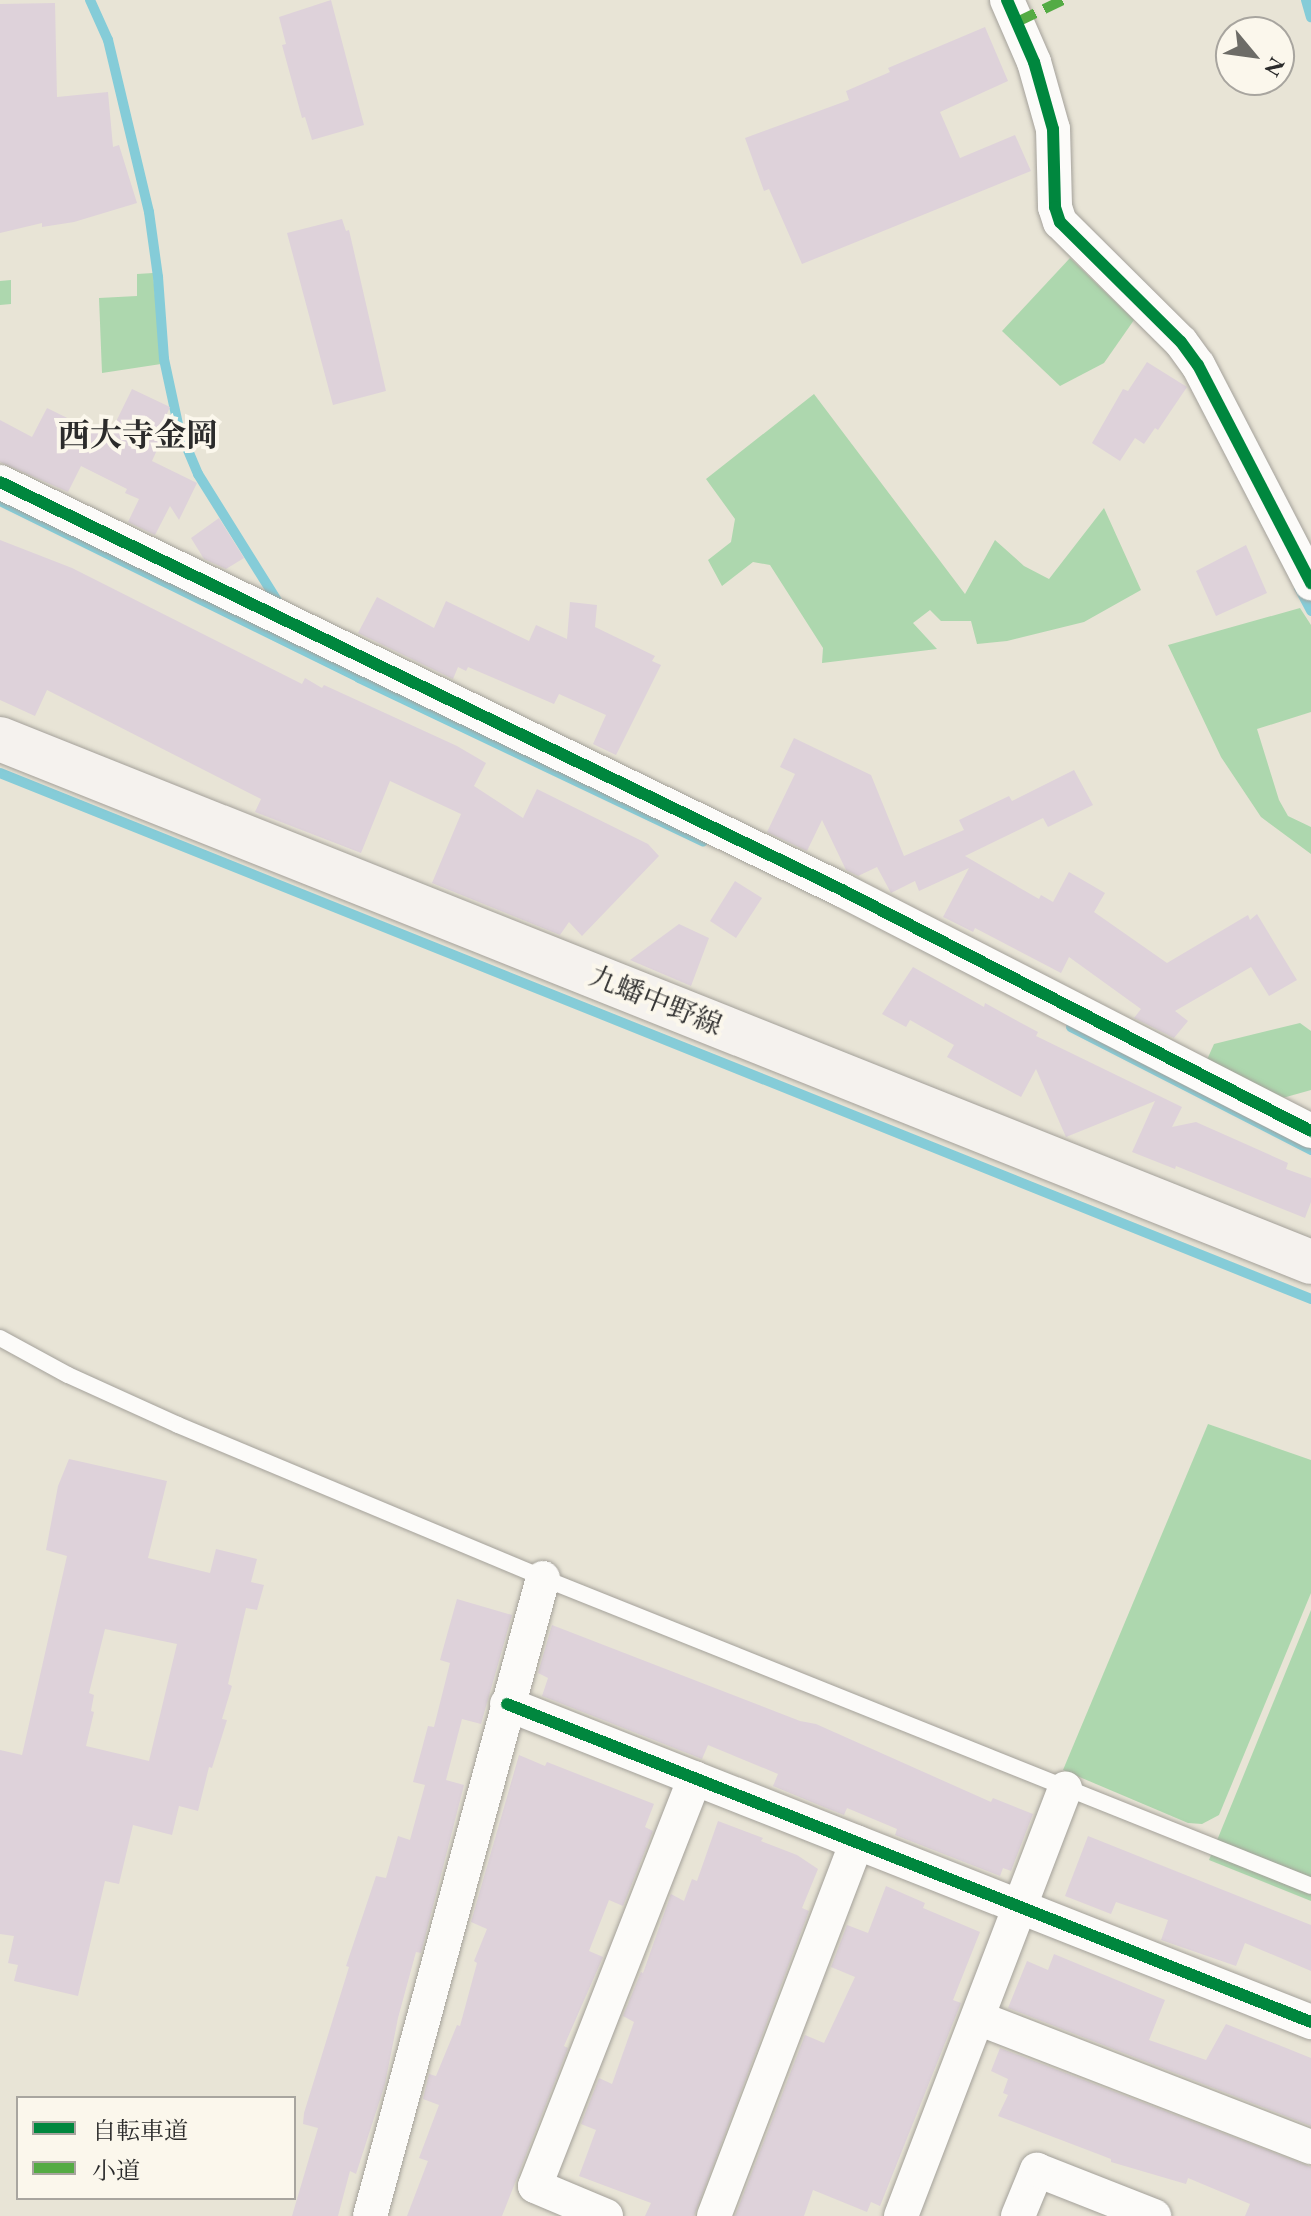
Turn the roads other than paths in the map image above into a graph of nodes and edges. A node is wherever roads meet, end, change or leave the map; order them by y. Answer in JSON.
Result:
{"nodes":[{"id":1,"x":1007,"y":0,"type":"edge"},
{"id":2,"x":0,"y":482,"type":"edge"},
{"id":3,"x":1311,"y":583,"type":"edge"},
{"id":4,"x":0,"y":739,"type":"edge"},
{"id":5,"x":1311,"y":1131,"type":"edge"},
{"id":6,"x":1311,"y":1262,"type":"edge"},
{"id":7,"x":0,"y":1338,"type":"edge"},
{"id":8,"x":543,"y":1578,"type":"junction"},
{"id":9,"x":507,"y":1704,"type":"junction"},
{"id":10,"x":695,"y":1778,"type":"junction"},
{"id":11,"x":1065,"y":1788,"type":"junction"},
{"id":12,"x":857,"y":1842,"type":"junction"},
{"id":13,"x":1311,"y":1886,"type":"edge"},
{"id":14,"x":1022,"y":1906,"type":"junction"},
{"id":15,"x":978,"y":2018,"type":"junction"},
{"id":16,"x":1311,"y":2022,"type":"edge"},
{"id":17,"x":1311,"y":2147,"type":"edge"},
{"id":18,"x":370,"y":2216,"type":"edge"},
{"id":19,"x":606,"y":2216,"type":"edge"},
{"id":20,"x":714,"y":2216,"type":"edge"},
{"id":21,"x":901,"y":2216,"type":"edge"},
{"id":22,"x":1018,"y":2216,"type":"edge"},
{"id":23,"x":1154,"y":2216,"type":"edge"}],
"edges":[{"from":1,"to":3,"type":"street"},
{"from":2,"to":5,"type":"street"},
{"from":4,"to":6,"type":"main road","name":"九蟠中野線"},
{"from":7,"to":8,"type":"lane"},
{"from":8,"to":9,"type":"street"},
{"from":8,"to":11,"type":"lane"},
{"from":9,"to":10,"type":"street"},
{"from":9,"to":18,"type":"street"},
{"from":10,"to":12,"type":"street"},
{"from":10,"to":19,"type":"street"},
{"from":11,"to":13,"type":"lane"},
{"from":11,"to":14,"type":"street"},
{"from":12,"to":14,"type":"street"},
{"from":12,"to":20,"type":"street"},
{"from":14,"to":15,"type":"street"},
{"from":14,"to":16,"type":"street"},
{"from":15,"to":17,"type":"street"},
{"from":15,"to":21,"type":"street"},
{"from":22,"to":23,"type":"street"}]}
